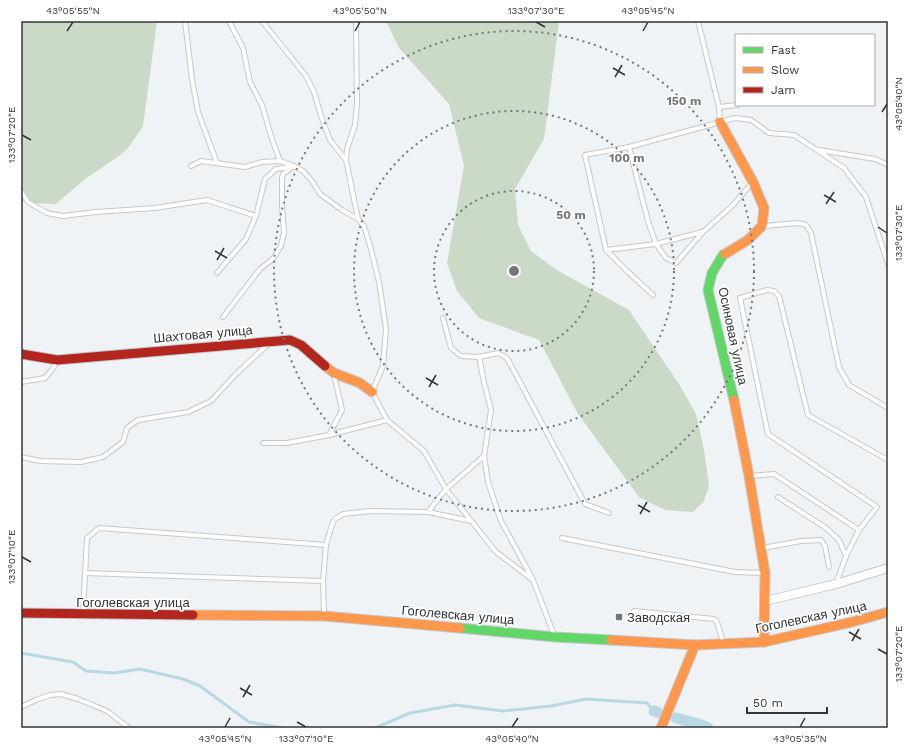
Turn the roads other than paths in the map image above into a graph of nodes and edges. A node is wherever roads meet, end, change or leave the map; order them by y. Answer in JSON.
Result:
{"nodes":[{"id":1,"x":185,"y":21,"type":"edge"},
{"id":2,"x":229,"y":21,"type":"edge"},
{"id":3,"x":262,"y":21,"type":"edge"},
{"id":4,"x":356,"y":21,"type":"edge"},
{"id":5,"x":698,"y":21,"type":"edge"},
{"id":6,"x":735,"y":105,"type":"edge"},
{"id":7,"x":719,"y":106,"type":"junction"},
{"id":8,"x":720,"y":122,"type":"junction"},
{"id":9,"x":628,"y":147,"type":"junction"},
{"id":10,"x":816,"y":149,"type":"junction"},
{"id":11,"x":346,"y":160,"type":"junction"},
{"id":12,"x":280,"y":161,"type":"junction"},
{"id":13,"x":217,"y":163,"type":"junction"},
{"id":14,"x":888,"y":165,"type":"edge"},
{"id":15,"x":191,"y":166,"type":"dead end"},
{"id":16,"x":294,"y":166,"type":"junction"},
{"id":17,"x":752,"y":182,"type":"junction"},
{"id":18,"x":21,"y":191,"type":"edge"},
{"id":19,"x":256,"y":216,"type":"junction"},
{"id":20,"x":358,"y":219,"type":"junction"},
{"id":21,"x":762,"y":226,"type":"junction"},
{"id":22,"x":703,"y":232,"type":"junction"},
{"id":23,"x":656,"y":244,"type":"junction"},
{"id":24,"x":606,"y":250,"type":"junction"},
{"id":25,"x":888,"y":264,"type":"edge"},
{"id":26,"x":217,"y":273,"type":"dead end"},
{"id":27,"x":653,"y":295,"type":"dead end"},
{"id":28,"x":223,"y":317,"type":"dead end"},
{"id":29,"x":443,"y":318,"type":"dead end"},
{"id":30,"x":272,"y":341,"type":"junction"},
{"id":31,"x":21,"y":354,"type":"edge"},
{"id":32,"x":479,"y":357,"type":"junction"},
{"id":33,"x":57,"y":360,"type":"junction"},
{"id":34,"x":334,"y":373,"type":"junction"},
{"id":35,"x":21,"y":382,"type":"edge"},
{"id":36,"x":372,"y":392,"type":"junction"},
{"id":37,"x":888,"y":408,"type":"edge"},
{"id":38,"x":387,"y":420,"type":"junction"},
{"id":39,"x":330,"y":435,"type":"junction"},
{"id":40,"x":263,"y":443,"type":"dead end"},
{"id":41,"x":484,"y":456,"type":"junction"},
{"id":42,"x":21,"y":457,"type":"edge"},
{"id":43,"x":888,"y":460,"type":"edge"},
{"id":44,"x":749,"y":476,"type":"junction"},
{"id":45,"x":446,"y":489,"type":"junction"},
{"id":46,"x":778,"y":497,"type":"dead end"},
{"id":47,"x":428,"y":512,"type":"junction"},
{"id":48,"x":609,"y":512,"type":"dead end"},
{"id":49,"x":471,"y":521,"type":"junction"},
{"id":50,"x":859,"y":530,"type":"junction"},
{"id":51,"x":562,"y":538,"type":"dead end"},
{"id":52,"x":326,"y":545,"type":"junction"},
{"id":53,"x":761,"y":548,"type":"junction"},
{"id":54,"x":846,"y":556,"type":"junction"},
{"id":55,"x":829,"y":567,"type":"dead end"},
{"id":56,"x":888,"y":568,"type":"edge"},
{"id":57,"x":85,"y":573,"type":"junction"},
{"id":58,"x":765,"y":573,"type":"junction"},
{"id":59,"x":533,"y":580,"type":"junction"},
{"id":60,"x":323,"y":581,"type":"junction"},
{"id":61,"x":836,"y":584,"type":"junction"},
{"id":62,"x":765,"y":601,"type":"junction"},
{"id":63,"x":634,"y":611,"type":"dead end"},
{"id":64,"x":888,"y":612,"type":"edge"},
{"id":65,"x":21,"y":614,"type":"edge"},
{"id":66,"x":83,"y":614,"type":"junction"},
{"id":67,"x":324,"y":616,"type":"junction"},
{"id":68,"x":555,"y":637,"type":"junction"},
{"id":69,"x":764,"y":642,"type":"junction"},
{"id":70,"x":724,"y":644,"type":"junction"},
{"id":71,"x":695,"y":645,"type":"junction"},
{"id":72,"x":21,"y":707,"type":"edge"},
{"id":73,"x":129,"y":728,"type":"edge"},
{"id":74,"x":661,"y":728,"type":"edge"}],
"edges":[{"from":1,"to":13,"type":"lane"},
{"from":2,"to":12,"type":"lane"},
{"from":3,"to":11,"type":"lane"},
{"from":4,"to":11,"type":"lane"},
{"from":5,"to":7,"type":"lane"},
{"from":6,"to":7,"type":"lane"},
{"from":7,"to":8,"type":"lane"},
{"from":8,"to":9,"type":"lane"},
{"from":8,"to":10,"type":"lane"},
{"from":8,"to":17,"type":"street"},
{"from":9,"to":23,"type":"lane"},
{"from":9,"to":24,"type":"lane"},
{"from":10,"to":14,"type":"lane"},
{"from":10,"to":25,"type":"lane"},
{"from":11,"to":20,"type":"lane"},
{"from":12,"to":13,"type":"lane"},
{"from":12,"to":16,"type":"lane"},
{"from":13,"to":15,"type":"lane"},
{"from":16,"to":19,"type":"lane"},
{"from":16,"to":20,"type":"lane"},
{"from":16,"to":28,"type":"lane"},
{"from":17,"to":21,"type":"street"},
{"from":17,"to":22,"type":"lane"},
{"from":18,"to":19,"type":"lane"},
{"from":19,"to":26,"type":"lane"},
{"from":20,"to":36,"type":"lane"},
{"from":21,"to":37,"type":"lane"},
{"from":21,"to":44,"type":"street","name":"Осиновая улица"},
{"from":22,"to":23,"type":"lane"},
{"from":22,"to":23,"type":"lane"},
{"from":23,"to":24,"type":"lane"},
{"from":24,"to":27,"type":"lane"},
{"from":29,"to":32,"type":"lane"},
{"from":30,"to":33,"type":"street","name":"Шахтовая улица"},
{"from":30,"to":34,"type":"street","name":"Шахтовая улица"},
{"from":30,"to":42,"type":"lane"},
{"from":31,"to":33,"type":"street","name":"Шахтовая улица"},
{"from":32,"to":41,"type":"lane"},
{"from":32,"to":48,"type":"lane"},
{"from":33,"to":35,"type":"lane"},
{"from":34,"to":36,"type":"street","name":"Шахтовая улица"},
{"from":34,"to":39,"type":"lane"},
{"from":36,"to":38,"type":"lane"},
{"from":38,"to":39,"type":"lane"},
{"from":38,"to":45,"type":"lane"},
{"from":39,"to":40,"type":"lane"},
{"from":41,"to":45,"type":"lane"},
{"from":41,"to":59,"type":"lane"},
{"from":43,"to":50,"type":"lane"},
{"from":44,"to":50,"type":"lane"},
{"from":44,"to":53,"type":"street","name":"Осиновая улица"},
{"from":45,"to":47,"type":"lane"},
{"from":45,"to":49,"type":"lane"},
{"from":46,"to":54,"type":"lane"},
{"from":47,"to":49,"type":"lane"},
{"from":47,"to":52,"type":"lane"},
{"from":49,"to":59,"type":"lane"},
{"from":50,"to":54,"type":"lane"},
{"from":51,"to":58,"type":"lane"},
{"from":52,"to":57,"type":"lane"},
{"from":52,"to":60,"type":"lane"},
{"from":53,"to":55,"type":"lane"},
{"from":53,"to":58,"type":"street","name":"Осиновая улица"},
{"from":54,"to":61,"type":"lane"},
{"from":56,"to":61,"type":"street"},
{"from":57,"to":60,"type":"lane"},
{"from":57,"to":66,"type":"lane"},
{"from":58,"to":62,"type":"street","name":"Осиновая улица"},
{"from":59,"to":68,"type":"lane"},
{"from":60,"to":67,"type":"lane"},
{"from":61,"to":62,"type":"street"},
{"from":62,"to":69,"type":"street","name":"Осиновая улица"},
{"from":63,"to":70,"type":"lane"},
{"from":64,"to":69,"type":"street","name":"Гоголевская улица"},
{"from":65,"to":66,"type":"street","name":"Гоголевская улица"},
{"from":66,"to":67,"type":"street","name":"Гоголевская улица"},
{"from":67,"to":68,"type":"street","name":"Гоголевская улица"},
{"from":68,"to":71,"type":"street","name":"Гоголевская улица"},
{"from":69,"to":70,"type":"street","name":"Гоголевская улица"},
{"from":70,"to":71,"type":"street","name":"Гоголевская улица"},
{"from":71,"to":74,"type":"street"},
{"from":72,"to":73,"type":"lane"}]}
